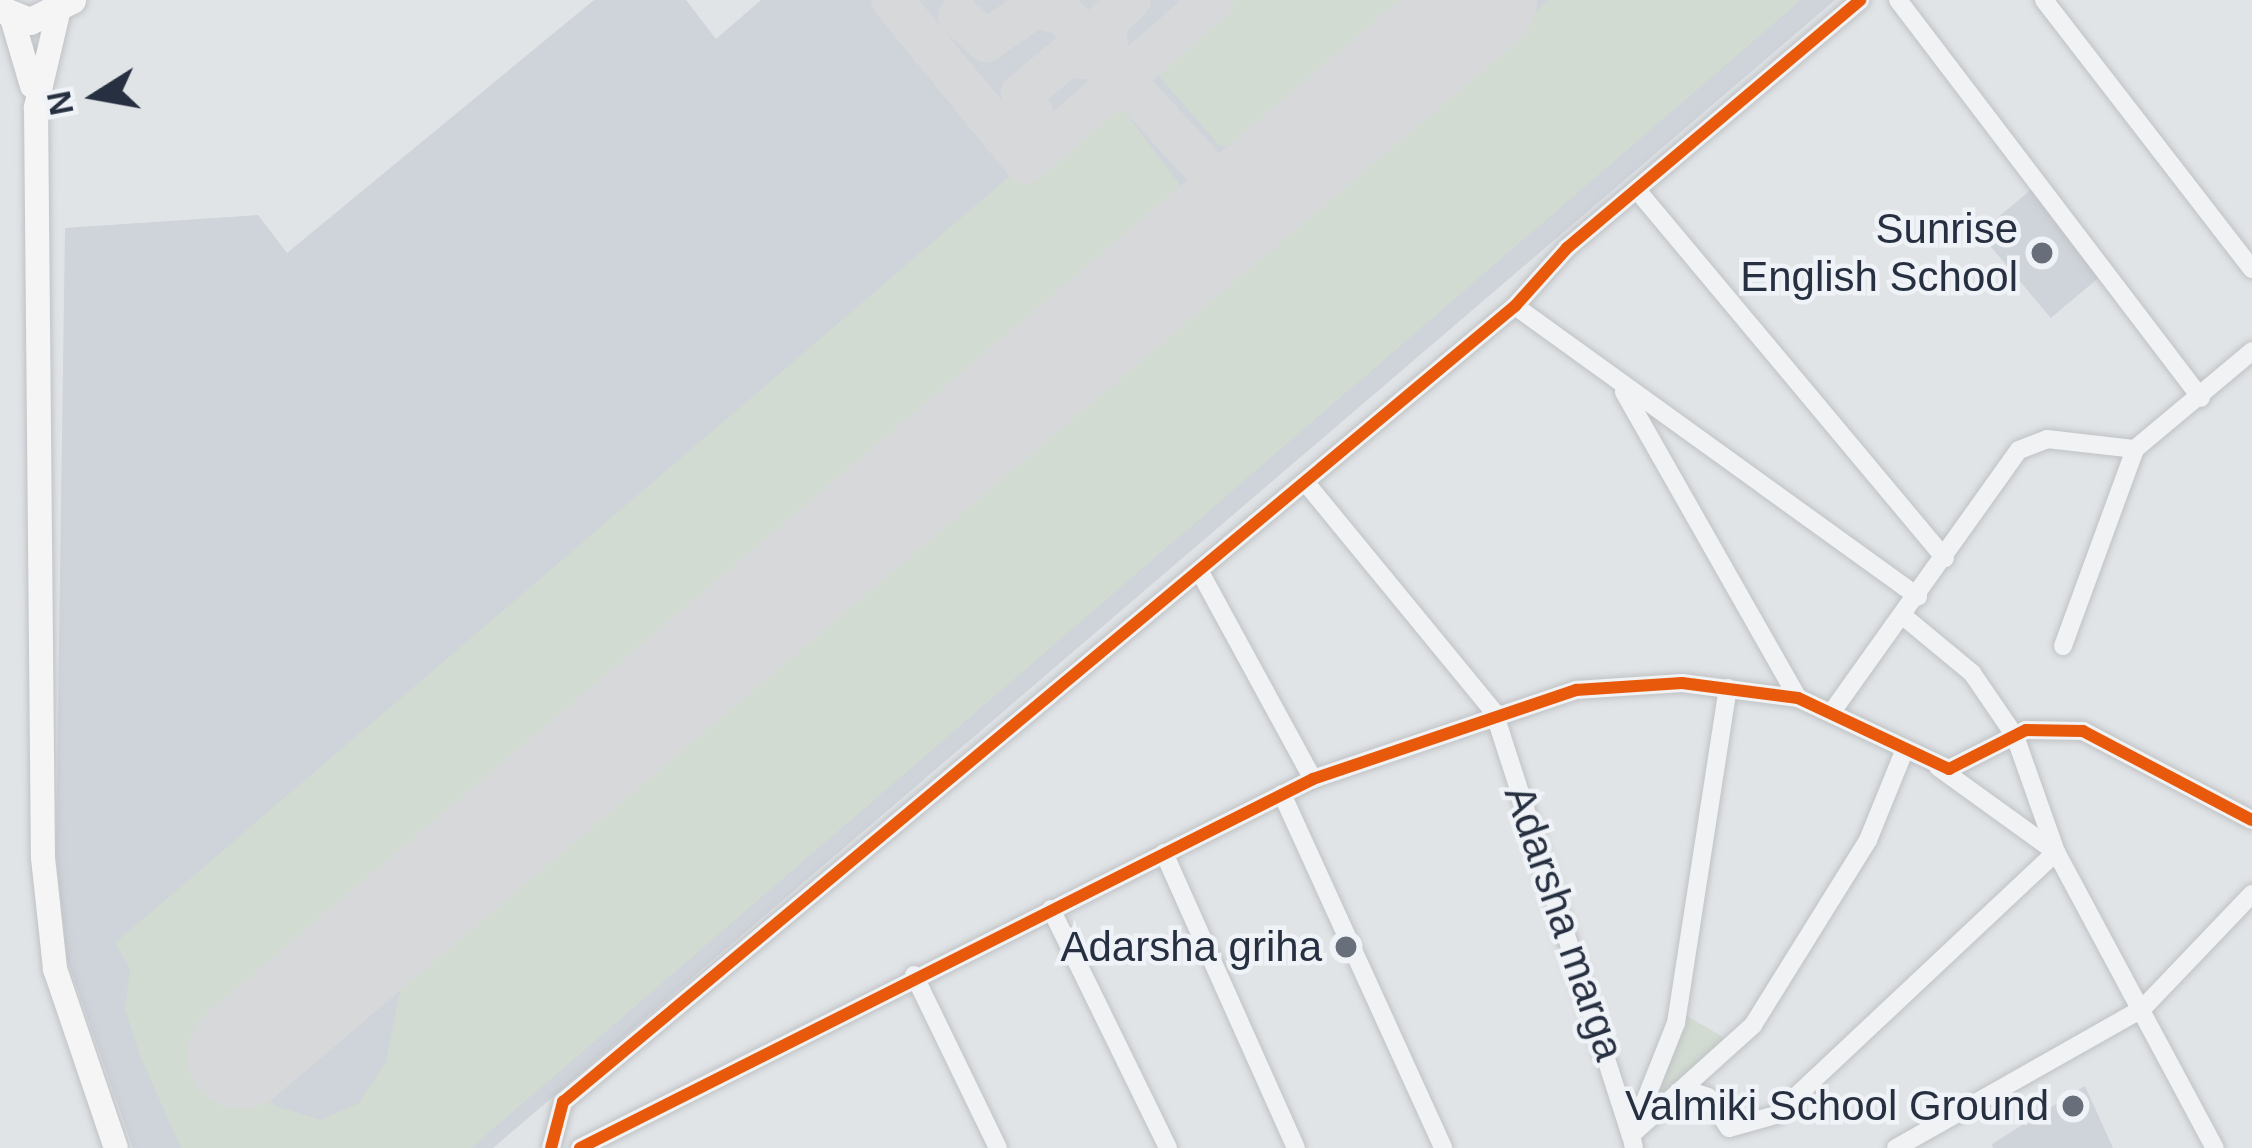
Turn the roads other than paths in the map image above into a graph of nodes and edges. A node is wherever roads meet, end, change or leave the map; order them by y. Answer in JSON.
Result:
{"nodes":[{"id":1,"x":1860,"y":0,"type":"edge"},
{"id":2,"x":1898,"y":0,"type":"edge"},
{"id":3,"x":2044,"y":0,"type":"edge"},
{"id":4,"x":67,"y":4,"type":"edge"},
{"id":5,"x":4,"y":13,"type":"edge"},
{"id":6,"x":36,"y":106,"type":"junction"},
{"id":7,"x":1637,"y":190,"type":"junction"},
{"id":8,"x":2252,"y":269,"type":"edge"},
{"id":9,"x":1515,"y":306,"type":"junction"},
{"id":10,"x":2252,"y":351,"type":"edge"},
{"id":11,"x":1619,"y":383,"type":"junction"},
{"id":12,"x":2201,"y":398,"type":"junction"},
{"id":13,"x":2135,"y":449,"type":"junction"},
{"id":14,"x":1306,"y":483,"type":"junction"},
{"id":15,"x":1945,"y":558,"type":"junction"},
{"id":16,"x":1200,"y":572,"type":"junction"},
{"id":17,"x":1918,"y":597,"type":"junction"},
{"id":18,"x":1903,"y":616,"type":"junction"},
{"id":19,"x":2063,"y":646,"type":"dead end"},
{"id":20,"x":1728,"y":688,"type":"junction"},
{"id":21,"x":1798,"y":698,"type":"junction"},
{"id":22,"x":1834,"y":709,"type":"junction"},
{"id":23,"x":1494,"y":712,"type":"junction"},
{"id":24,"x":2015,"y":736,"type":"junction"},
{"id":25,"x":1905,"y":748,"type":"junction"},
{"id":26,"x":1938,"y":767,"type":"junction"},
{"id":27,"x":1313,"y":778,"type":"junction"},
{"id":28,"x":1282,"y":794,"type":"junction"},
{"id":29,"x":2252,"y":820,"type":"edge"},
{"id":30,"x":2056,"y":852,"type":"junction"},
{"id":31,"x":1164,"y":854,"type":"junction"},
{"id":32,"x":2252,"y":894,"type":"edge"},
{"id":33,"x":1051,"y":909,"type":"junction"},
{"id":34,"x":914,"y":976,"type":"junction"},
{"id":35,"x":2144,"y":1008,"type":"junction"},
{"id":36,"x":1687,"y":1090,"type":"junction"},
{"id":37,"x":1633,"y":1142,"type":"edge"},
{"id":38,"x":116,"y":1148,"type":"edge"},
{"id":39,"x":551,"y":1148,"type":"edge"},
{"id":40,"x":580,"y":1148,"type":"edge"},
{"id":41,"x":998,"y":1148,"type":"edge"},
{"id":42,"x":1168,"y":1148,"type":"edge"},
{"id":43,"x":1296,"y":1148,"type":"edge"},
{"id":44,"x":1443,"y":1148,"type":"edge"},
{"id":45,"x":1896,"y":1148,"type":"edge"},
{"id":46,"x":2215,"y":1148,"type":"edge"}],
"edges":[{"from":1,"to":7,"type":"street"},
{"from":2,"to":12,"type":"street"},
{"from":3,"to":8,"type":"street"},
{"from":4,"to":5,"type":"highway"},
{"from":4,"to":6,"type":"main road"},
{"from":5,"to":6,"type":"main road"},
{"from":6,"to":38,"type":"main road"},
{"from":7,"to":9,"type":"street"},
{"from":7,"to":15,"type":"street"},
{"from":9,"to":11,"type":"street"},
{"from":9,"to":14,"type":"street"},
{"from":10,"to":12,"type":"street"},
{"from":11,"to":17,"type":"street"},
{"from":11,"to":21,"type":"street"},
{"from":12,"to":13,"type":"street"},
{"from":13,"to":15,"type":"street"},
{"from":13,"to":19,"type":"street"},
{"from":14,"to":16,"type":"street"},
{"from":14,"to":23,"type":"street"},
{"from":15,"to":17,"type":"street"},
{"from":16,"to":27,"type":"street"},
{"from":16,"to":39,"type":"street"},
{"from":17,"to":18,"type":"street"},
{"from":18,"to":22,"type":"street"},
{"from":18,"to":24,"type":"street"},
{"from":20,"to":21,"type":"street"},
{"from":20,"to":23,"type":"street"},
{"from":20,"to":37,"type":"street"},
{"from":21,"to":22,"type":"street"},
{"from":22,"to":25,"type":"street"},
{"from":23,"to":27,"type":"street"},
{"from":23,"to":37,"type":"street","name":"Adarsha marga"},
{"from":24,"to":26,"type":"street"},
{"from":24,"to":29,"type":"street"},
{"from":24,"to":30,"type":"street"},
{"from":25,"to":26,"type":"street"},
{"from":25,"to":36,"type":"street"},
{"from":26,"to":30,"type":"street"},
{"from":27,"to":28,"type":"street"},
{"from":28,"to":31,"type":"street"},
{"from":28,"to":44,"type":"street"},
{"from":30,"to":35,"type":"street"},
{"from":30,"to":36,"type":"street"},
{"from":31,"to":33,"type":"street"},
{"from":31,"to":43,"type":"street"},
{"from":32,"to":35,"type":"street"},
{"from":33,"to":34,"type":"street"},
{"from":33,"to":42,"type":"street"},
{"from":34,"to":40,"type":"street"},
{"from":34,"to":41,"type":"street"},
{"from":35,"to":45,"type":"street"},
{"from":35,"to":46,"type":"street"},
{"from":36,"to":37,"type":"street"}]}
